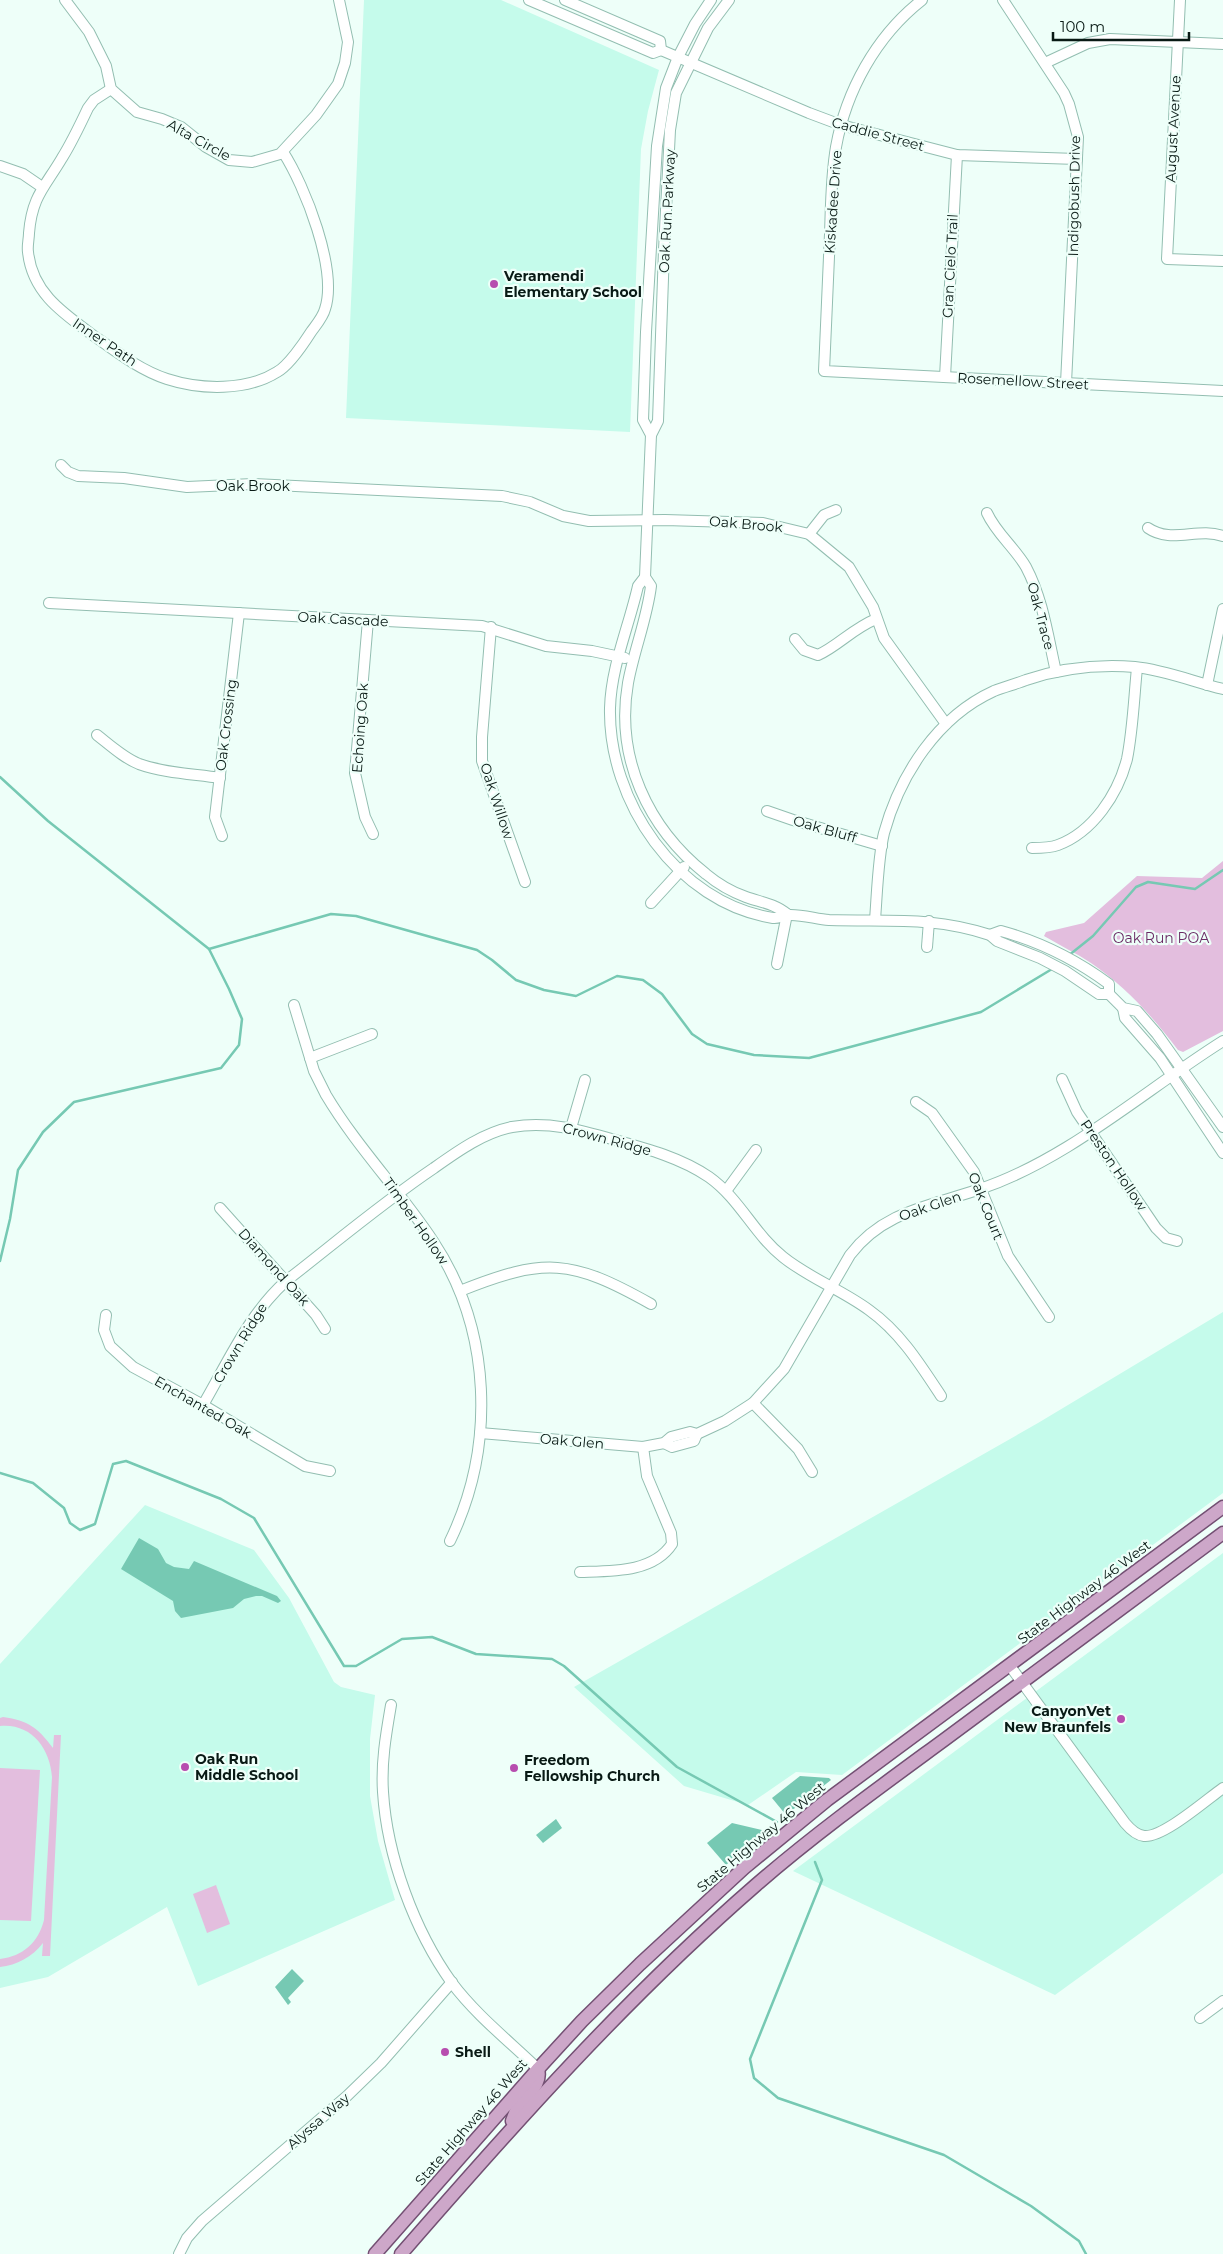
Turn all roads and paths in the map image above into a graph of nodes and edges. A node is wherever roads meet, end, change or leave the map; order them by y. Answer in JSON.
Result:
{"nodes":[{"id":1,"x":65,"y":0,"type":"edge"},
{"id":2,"x":339,"y":0,"type":"edge"},
{"id":3,"x":529,"y":0,"type":"edge"},
{"id":4,"x":565,"y":0,"type":"edge"},
{"id":5,"x":711,"y":0,"type":"edge"},
{"id":6,"x":729,"y":0,"type":"edge"},
{"id":7,"x":922,"y":0,"type":"edge"},
{"id":8,"x":1003,"y":0,"type":"edge"},
{"id":9,"x":1180,"y":0,"type":"edge"},
{"id":10,"x":1178,"y":42,"type":"junction"},
{"id":11,"x":1223,"y":44,"type":"edge"},
{"id":12,"x":661,"y":50,"type":"junction"},
{"id":13,"x":678,"y":57,"type":"junction"},
{"id":14,"x":689,"y":62,"type":"junction"},
{"id":15,"x":1045,"y":63,"type":"junction"},
{"id":16,"x":111,"y":89,"type":"junction"},
{"id":17,"x":841,"y":125,"type":"junction"},
{"id":18,"x":283,"y":152,"type":"junction"},
{"id":19,"x":957,"y":155,"type":"junction"},
{"id":20,"x":1078,"y":159,"type":"junction"},
{"id":21,"x":0,"y":166,"type":"edge"},
{"id":22,"x":42,"y":187,"type":"junction"},
{"id":23,"x":652,"y":249,"type":"junction"},
{"id":24,"x":664,"y":250,"type":"junction"},
{"id":25,"x":1223,"y":261,"type":"edge"},
{"id":26,"x":824,"y":371,"type":"joint"},
{"id":27,"x":945,"y":377,"type":"junction"},
{"id":28,"x":1066,"y":383,"type":"junction"},
{"id":29,"x":1223,"y":391,"type":"edge"},
{"id":30,"x":651,"y":435,"type":"junction"},
{"id":31,"x":61,"y":465,"type":"dead end"},
{"id":32,"x":836,"y":510,"type":"dead end"},
{"id":33,"x":988,"y":513,"type":"dead end"},
{"id":34,"x":646,"y":520,"type":"junction"},
{"id":35,"x":1148,"y":528,"type":"dead end"},
{"id":36,"x":809,"y":534,"type":"junction"},
{"id":37,"x":1223,"y":536,"type":"edge"},
{"id":38,"x":645,"y":577,"type":"junction"},
{"id":39,"x":49,"y":603,"type":"dead end"},
{"id":40,"x":1223,"y":609,"type":"edge"},
{"id":41,"x":239,"y":613,"type":"junction"},
{"id":42,"x":876,"y":619,"type":"junction"},
{"id":43,"x":368,"y":620,"type":"junction"},
{"id":44,"x":491,"y":627,"type":"junction"},
{"id":45,"x":794,"y":639,"type":"dead end"},
{"id":46,"x":620,"y":657,"type":"junction"},
{"id":47,"x":633,"y":660,"type":"junction"},
{"id":48,"x":1137,"y":668,"type":"junction"},
{"id":49,"x":1056,"y":672,"type":"junction"},
{"id":50,"x":1207,"y":684,"type":"junction"},
{"id":51,"x":1223,"y":689,"type":"edge"},
{"id":52,"x":946,"y":724,"type":"junction"},
{"id":53,"x":97,"y":736,"type":"dead end"},
{"id":54,"x":220,"y":778,"type":"junction"},
{"id":55,"x":767,"y":811,"type":"dead end"},
{"id":56,"x":373,"y":834,"type":"dead end"},
{"id":57,"x":222,"y":836,"type":"dead end"},
{"id":58,"x":882,"y":846,"type":"junction"},
{"id":59,"x":1032,"y":848,"type":"dead end"},
{"id":60,"x":690,"y":860,"type":"junction"},
{"id":61,"x":681,"y":870,"type":"junction"},
{"id":62,"x":525,"y":882,"type":"dead end"},
{"id":63,"x":651,"y":903,"type":"dead end"},
{"id":64,"x":787,"y":914,"type":"junction"},
{"id":65,"x":874,"y":920,"type":"junction"},
{"id":66,"x":929,"y":921,"type":"junction"},
{"id":67,"x":990,"y":935,"type":"junction"},
{"id":68,"x":927,"y":947,"type":"dead end"},
{"id":69,"x":777,"y":964,"type":"dead end"},
{"id":70,"x":1109,"y":994,"type":"junction"},
{"id":71,"x":294,"y":1005,"type":"dead end"},
{"id":72,"x":1123,"y":1008,"type":"junction"},
{"id":73,"x":372,"y":1034,"type":"dead end"},
{"id":74,"x":1223,"y":1042,"type":"edge"},
{"id":75,"x":310,"y":1058,"type":"junction"},
{"id":76,"x":1180,"y":1068,"type":"junction"},
{"id":77,"x":1171,"y":1075,"type":"junction"},
{"id":78,"x":1062,"y":1079,"type":"dead end"},
{"id":79,"x":585,"y":1080,"type":"dead end"},
{"id":80,"x":916,"y":1102,"type":"dead end"},
{"id":81,"x":1223,"y":1127,"type":"edge"},
{"id":82,"x":571,"y":1128,"type":"junction"},
{"id":83,"x":1090,"y":1131,"type":"junction"},
{"id":84,"x":756,"y":1150,"type":"dead end"},
{"id":85,"x":1223,"y":1153,"type":"edge"},
{"id":86,"x":981,"y":1189,"type":"junction"},
{"id":87,"x":726,"y":1191,"type":"junction"},
{"id":88,"x":397,"y":1193,"type":"junction"},
{"id":89,"x":220,"y":1208,"type":"dead end"},
{"id":90,"x":1177,"y":1241,"type":"dead end"},
{"id":91,"x":286,"y":1281,"type":"junction"},
{"id":92,"x":832,"y":1287,"type":"junction"},
{"id":93,"x":460,"y":1291,"type":"junction"},
{"id":94,"x":651,"y":1304,"type":"dead end"},
{"id":95,"x":106,"y":1315,"type":"dead end"},
{"id":96,"x":1049,"y":1317,"type":"dead end"},
{"id":97,"x":325,"y":1329,"type":"dead end"},
{"id":98,"x":941,"y":1396,"type":"dead end"},
{"id":99,"x":753,"y":1403,"type":"junction"},
{"id":100,"x":203,"y":1405,"type":"junction"},
{"id":101,"x":480,"y":1433,"type":"junction"},
{"id":102,"x":643,"y":1447,"type":"junction"},
{"id":103,"x":330,"y":1471,"type":"dead end"},
{"id":104,"x":812,"y":1472,"type":"dead end"},
{"id":105,"x":1223,"y":1507,"type":"edge"},
{"id":106,"x":1223,"y":1533,"type":"edge"},
{"id":107,"x":450,"y":1541,"type":"dead end"},
{"id":108,"x":580,"y":1572,"type":"dead end"},
{"id":109,"x":1010,"y":1666,"type":"junction"},
{"id":110,"x":1022,"y":1682,"type":"junction"},
{"id":111,"x":391,"y":1705,"type":"dead end"},
{"id":112,"x":1223,"y":1788,"type":"edge"},
{"id":113,"x":452,"y":1982,"type":"junction"},
{"id":114,"x":1223,"y":2001,"type":"edge"},
{"id":115,"x":1200,"y":2018,"type":"dead end"},
{"id":116,"x":538,"y":2069,"type":"junction"},
{"id":117,"x":505,"y":2134,"type":"junction"},
{"id":118,"x":180,"y":2254,"type":"edge"},
{"id":119,"x":376,"y":2254,"type":"edge"},
{"id":120,"x":401,"y":2254,"type":"edge"}],
"edges":[{"from":1,"to":16,"type":"street"},
{"from":2,"to":18,"type":"street"},
{"from":3,"to":12,"type":"street"},
{"from":4,"to":12,"type":"street"},
{"from":5,"to":13,"type":"street","name":"Oak Run Parkway"},
{"from":6,"to":14,"type":"street","name":"Oak Run Parkway"},
{"from":7,"to":17,"type":"street","name":"Kiskadee Drive"},
{"from":8,"to":15,"type":"street","name":"Indigobush Drive"},
{"from":9,"to":10,"type":"street","name":"August Avenue"},
{"from":10,"to":11,"type":"street"},
{"from":10,"to":15,"type":"street"},
{"from":10,"to":25,"type":"street","name":"August Avenue"},
{"from":12,"to":13,"type":"street","name":"Caddie Street"},
{"from":13,"to":14,"type":"street","name":"Caddie Street"},
{"from":13,"to":23,"type":"street","name":"Oak Run Parkway"},
{"from":14,"to":17,"type":"street","name":"Caddie Street"},
{"from":14,"to":24,"type":"street","name":"Oak Run Parkway"},
{"from":15,"to":20,"type":"street","name":"Indigobush Drive"},
{"from":16,"to":18,"type":"street","name":"Alta Circle"},
{"from":16,"to":22,"type":"street","name":"Inner Path"},
{"from":17,"to":19,"type":"street","name":"Caddie Street"},
{"from":17,"to":26,"type":"street","name":"Kiskadee Drive"},
{"from":18,"to":22,"type":"street","name":"Inner Path"},
{"from":19,"to":20,"type":"street","name":"Caddie Street"},
{"from":19,"to":27,"type":"street","name":"Gran Cielo Trail"},
{"from":20,"to":28,"type":"street","name":"Indigobush Drive"},
{"from":21,"to":22,"type":"street"},
{"from":23,"to":24,"type":"street"},
{"from":23,"to":30,"type":"street","name":"Oak Run Parkway"},
{"from":24,"to":30,"type":"street","name":"Oak Run Parkway"},
{"from":26,"to":27,"type":"street","name":"Rosemellow Street"},
{"from":27,"to":28,"type":"street","name":"Rosemellow Street"},
{"from":28,"to":29,"type":"street","name":"Rosemellow Street"},
{"from":30,"to":34,"type":"street","name":"Oak Run Parkway"},
{"from":31,"to":34,"type":"street","name":"Oak Brook"},
{"from":32,"to":36,"type":"street"},
{"from":33,"to":49,"type":"street","name":"Oak Trace"},
{"from":34,"to":36,"type":"street","name":"Oak Brook"},
{"from":34,"to":38,"type":"street","name":"Oak Run Parkway"},
{"from":35,"to":37,"type":"street"},
{"from":36,"to":42,"type":"street","name":"Oak Brook"},
{"from":38,"to":46,"type":"street","name":"Oak Run Parkway"},
{"from":38,"to":47,"type":"street","name":"Oak Run Parkway"},
{"from":39,"to":41,"type":"street","name":"Oak Cascade"},
{"from":40,"to":50,"type":"street"},
{"from":41,"to":43,"type":"street","name":"Oak Cascade"},
{"from":41,"to":54,"type":"street","name":"Oak Crossing"},
{"from":42,"to":45,"type":"street"},
{"from":42,"to":52,"type":"street","name":"Oak Brook"},
{"from":43,"to":44,"type":"street","name":"Oak Cascade"},
{"from":43,"to":56,"type":"street","name":"Echoing Oak"},
{"from":44,"to":46,"type":"street","name":"Oak Cascade"},
{"from":44,"to":62,"type":"street","name":"Oak Willow"},
{"from":46,"to":47,"type":"street","name":"Oak Cascade"},
{"from":46,"to":61,"type":"street","name":"Oak Run Parkway"},
{"from":47,"to":60,"type":"street","name":"Oak Run Parkway"},
{"from":48,"to":49,"type":"street"},
{"from":48,"to":50,"type":"street"},
{"from":48,"to":59,"type":"street"},
{"from":49,"to":52,"type":"street"},
{"from":50,"to":51,"type":"street"},
{"from":52,"to":58,"type":"street"},
{"from":53,"to":54,"type":"street"},
{"from":54,"to":57,"type":"street","name":"Oak Crossing"},
{"from":55,"to":58,"type":"street","name":"Oak Bluff"},
{"from":58,"to":65,"type":"street"},
{"from":60,"to":61,"type":"street"},
{"from":60,"to":64,"type":"street","name":"Oak Run Parkway"},
{"from":61,"to":63,"type":"street"},
{"from":61,"to":64,"type":"street","name":"Oak Run Parkway"},
{"from":64,"to":65,"type":"street","name":"Oak Run Parkway"},
{"from":64,"to":69,"type":"street"},
{"from":65,"to":66,"type":"street","name":"Oak Run Parkway"},
{"from":66,"to":67,"type":"street","name":"Oak Run Parkway"},
{"from":66,"to":68,"type":"street"},
{"from":67,"to":70,"type":"street","name":"Oak Run Parkway"},
{"from":67,"to":70,"type":"street","name":"Oak Run Parkway"},
{"from":70,"to":72,"type":"street","name":"Oak Run Parkway"},
{"from":71,"to":75,"type":"street","name":"Timber Hollow"},
{"from":72,"to":76,"type":"street","name":"Oak Run Parkway"},
{"from":72,"to":77,"type":"street","name":"Oak Run Parkway"},
{"from":73,"to":75,"type":"street"},
{"from":74,"to":76,"type":"street","name":"Oak Glen"},
{"from":75,"to":88,"type":"street","name":"Timber Hollow"},
{"from":76,"to":77,"type":"street","name":"Oak Glen"},
{"from":76,"to":81,"type":"street","name":"Oak Run Parkway"},
{"from":77,"to":83,"type":"street","name":"Oak Glen"},
{"from":77,"to":85,"type":"street","name":"Oak Run Parkway"},
{"from":78,"to":83,"type":"street","name":"Preston Hollow"},
{"from":79,"to":82,"type":"street"},
{"from":80,"to":86,"type":"street","name":"Oak Court"},
{"from":82,"to":87,"type":"street","name":"Crown Ridge"},
{"from":82,"to":88,"type":"street","name":"Crown Ridge"},
{"from":83,"to":86,"type":"street","name":"Oak Glen"},
{"from":83,"to":90,"type":"street","name":"Preston Hollow"},
{"from":84,"to":87,"type":"street"},
{"from":86,"to":92,"type":"street","name":"Oak Glen"},
{"from":86,"to":96,"type":"street","name":"Oak Court"},
{"from":87,"to":92,"type":"street","name":"Crown Ridge"},
{"from":88,"to":91,"type":"street","name":"Crown Ridge"},
{"from":88,"to":93,"type":"street","name":"Timber Hollow"},
{"from":89,"to":91,"type":"street","name":"Diamond Oak"},
{"from":91,"to":97,"type":"street","name":"Diamond Oak"},
{"from":91,"to":100,"type":"street","name":"Crown Ridge"},
{"from":92,"to":98,"type":"street","name":"Crown Ridge"},
{"from":92,"to":99,"type":"street","name":"Oak Glen"},
{"from":93,"to":94,"type":"street"},
{"from":93,"to":101,"type":"street","name":"Timber Hollow"},
{"from":95,"to":100,"type":"street","name":"Enchanted Oak"},
{"from":99,"to":102,"type":"street","name":"Oak Glen"},
{"from":99,"to":104,"type":"street"},
{"from":100,"to":103,"type":"street","name":"Enchanted Oak"},
{"from":101,"to":102,"type":"street","name":"Oak Glen"},
{"from":101,"to":107,"type":"street","name":"Timber Hollow"},
{"from":102,"to":108,"type":"street"},
{"from":105,"to":109,"type":"main road","name":"State Highway 46 West"},
{"from":106,"to":110,"type":"main road"},
{"from":109,"to":110,"type":"street"},
{"from":109,"to":116,"type":"main road","name":"State Highway 46 West"},
{"from":110,"to":112,"type":"street"},
{"from":110,"to":117,"type":"main road"},
{"from":111,"to":113,"type":"street"},
{"from":113,"to":116,"type":"street"},
{"from":113,"to":118,"type":"street","name":"Alyssa Way"},
{"from":114,"to":115,"type":"street"},
{"from":116,"to":117,"type":"main road"},
{"from":116,"to":119,"type":"main road","name":"State Highway 46 West"},
{"from":117,"to":120,"type":"main road"}]}
